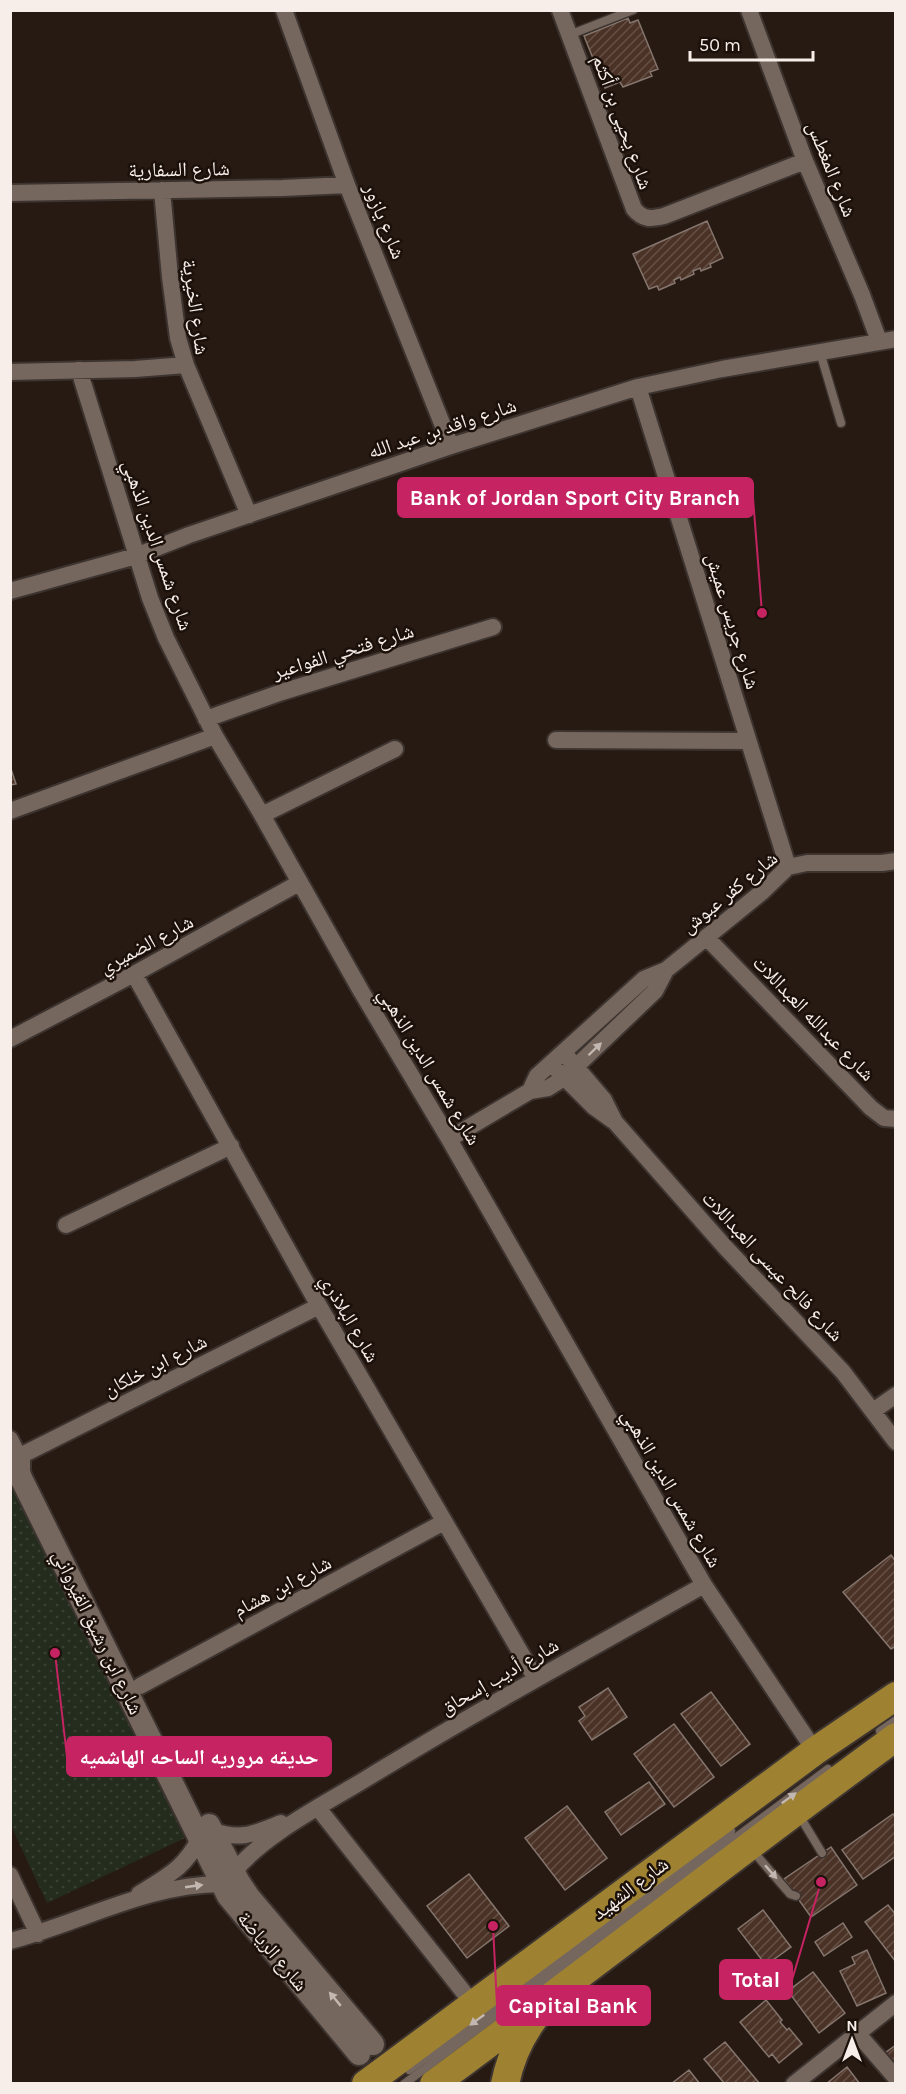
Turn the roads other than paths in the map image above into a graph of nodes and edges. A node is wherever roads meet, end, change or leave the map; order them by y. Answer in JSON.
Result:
{"nodes":[{"id":1,"x":284,"y":10,"type":"edge"},
{"id":2,"x":560,"y":10,"type":"edge"},
{"id":3,"x":633,"y":10,"type":"edge"},
{"id":4,"x":749,"y":10,"type":"edge"},
{"id":5,"x":569,"y":35,"type":"junction"},
{"id":6,"x":804,"y":161,"type":"junction"},
{"id":7,"x":347,"y":184,"type":"junction"},
{"id":8,"x":162,"y":190,"type":"junction"},
{"id":9,"x":10,"y":193,"type":"edge"},
{"id":10,"x":887,"y":340,"type":"edge"},
{"id":11,"x":820,"y":351,"type":"junction"},
{"id":12,"x":186,"y":365,"type":"junction"},
{"id":13,"x":79,"y":370,"type":"junction"},
{"id":14,"x":10,"y":372,"type":"edge"},
{"id":15,"x":638,"y":387,"type":"junction"},
{"id":16,"x":842,"y":423,"type":"dead end"},
{"id":17,"x":451,"y":446,"type":"junction"},
{"id":18,"x":249,"y":515,"type":"junction"},
{"id":19,"x":136,"y":556,"type":"junction"},
{"id":20,"x":10,"y":591,"type":"edge"},
{"id":21,"x":493,"y":627,"type":"dead end"},
{"id":22,"x":206,"y":719,"type":"junction"},
{"id":23,"x":215,"y":736,"type":"junction"},
{"id":24,"x":556,"y":740,"type":"dead end"},
{"id":25,"x":748,"y":741,"type":"junction"},
{"id":26,"x":395,"y":748,"type":"dead end"},
{"id":27,"x":10,"y":811,"type":"edge"},
{"id":28,"x":262,"y":815,"type":"junction"},
{"id":29,"x":896,"y":861,"type":"edge"},
{"id":30,"x":789,"y":867,"type":"junction"},
{"id":31,"x":300,"y":884,"type":"junction"},
{"id":32,"x":707,"y":938,"type":"junction"},
{"id":33,"x":666,"y":970,"type":"junction"},
{"id":34,"x":134,"y":974,"type":"junction"},
{"id":35,"x":10,"y":1039,"type":"edge"},
{"id":36,"x":558,"y":1058,"type":"junction"},
{"id":37,"x":570,"y":1072,"type":"junction"},
{"id":38,"x":530,"y":1091,"type":"junction"},
{"id":39,"x":896,"y":1119,"type":"edge"},
{"id":40,"x":449,"y":1139,"type":"junction"},
{"id":41,"x":231,"y":1146,"type":"junction"},
{"id":42,"x":66,"y":1225,"type":"dead end"},
{"id":43,"x":319,"y":1306,"type":"junction"},
{"id":44,"x":896,"y":1395,"type":"edge"},
{"id":45,"x":873,"y":1411,"type":"junction"},
{"id":46,"x":896,"y":1442,"type":"edge"},
{"id":47,"x":13,"y":1452,"type":"edge"},
{"id":48,"x":444,"y":1522,"type":"junction"},
{"id":49,"x":704,"y":1585,"type":"junction"},
{"id":50,"x":536,"y":1679,"type":"junction"},
{"id":51,"x":140,"y":1686,"type":"junction"},
{"id":52,"x":896,"y":1696,"type":"edge"},
{"id":53,"x":895,"y":1710,"type":"edge"},
{"id":54,"x":896,"y":1720,"type":"edge"},
{"id":55,"x":880,"y":1733,"type":"edge"},
{"id":56,"x":826,"y":1758,"type":"junction"},
{"id":57,"x":318,"y":1808,"type":"junction"},
{"id":58,"x":796,"y":1810,"type":"junction"},
{"id":59,"x":206,"y":1834,"type":"junction"},
{"id":60,"x":748,"y":1845,"type":"junction"},
{"id":61,"x":822,"y":1853,"type":"dead end"},
{"id":62,"x":10,"y":1875,"type":"edge"},
{"id":63,"x":228,"y":1878,"type":"junction"},
{"id":64,"x":796,"y":1896,"type":"dead end"},
{"id":65,"x":126,"y":1902,"type":"junction"},
{"id":66,"x":38,"y":1934,"type":"junction"},
{"id":67,"x":10,"y":1941,"type":"edge"},
{"id":68,"x":551,"y":1998,"type":"junction"},
{"id":69,"x":896,"y":2003,"type":"edge"},
{"id":70,"x":473,"y":2004,"type":"junction"},
{"id":71,"x":857,"y":2033,"type":"junction"},
{"id":72,"x":366,"y":2049,"type":"dead end"},
{"id":73,"x":896,"y":2078,"type":"edge"},
{"id":74,"x":402,"y":2080,"type":"edge"},
{"id":75,"x":366,"y":2084,"type":"edge"},
{"id":76,"x":434,"y":2084,"type":"edge"},
{"id":77,"x":505,"y":2084,"type":"edge"},
{"id":78,"x":794,"y":2084,"type":"edge"}],
"edges":[{"from":1,"to":7,"type":"street","name":"شارع يازور"},
{"from":2,"to":5,"type":"street","name":"شارع يحيى بن أكثم"},
{"from":3,"to":5,"type":"lane"},
{"from":4,"to":6,"type":"street","name":"شارع المغطس"},
{"from":5,"to":6,"type":"street","name":"شارع يحيى بن أكثم"},
{"from":6,"to":10,"type":"street","name":"شارع المغطس"},
{"from":7,"to":8,"type":"street","name":"شارع السفارية"},
{"from":7,"to":17,"type":"street","name":"شارع يازور"},
{"from":8,"to":9,"type":"street","name":"شارع السفارية"},
{"from":8,"to":12,"type":"street","name":"شارع الخيرية"},
{"from":10,"to":11,"type":"street","name":"شارع واقد بن عبد الله"},
{"from":11,"to":15,"type":"street","name":"شارع واقد بن عبد الله"},
{"from":11,"to":16,"type":"lane"},
{"from":12,"to":13,"type":"street","name":"شارع الخيرية"},
{"from":12,"to":18,"type":"street"},
{"from":13,"to":14,"type":"street","name":"شارع الخيرية"},
{"from":13,"to":19,"type":"street","name":"شارع شمس الدين الذهبي"},
{"from":15,"to":17,"type":"street","name":"شارع واقد بن عبد الله"},
{"from":15,"to":25,"type":"street","name":"شارع جريس عميش"},
{"from":17,"to":18,"type":"street","name":"شارع واقد بن عبد الله"},
{"from":18,"to":19,"type":"street","name":"شارع واقد بن عبد الله"},
{"from":19,"to":20,"type":"street","name":"شارع واقد بن عبد الله"},
{"from":19,"to":22,"type":"street","name":"شارع شمس الدين الذهبي"},
{"from":21,"to":22,"type":"street","name":"شارع فتحي الفواعير"},
{"from":22,"to":23,"type":"street","name":"شارع شمس الدين الذهبي"},
{"from":23,"to":27,"type":"street"},
{"from":23,"to":28,"type":"street","name":"شارع شمس الدين الذهبي"},
{"from":24,"to":25,"type":"street"},
{"from":25,"to":30,"type":"street","name":"شارع جريس عميش"},
{"from":26,"to":28,"type":"street"},
{"from":28,"to":31,"type":"street","name":"شارع شمس الدين الذهبي"},
{"from":29,"to":30,"type":"street","name":"شارع كفر عبوش"},
{"from":30,"to":32,"type":"street","name":"شارع كفر عبوش"},
{"from":31,"to":34,"type":"street","name":"شارع الضميري"},
{"from":31,"to":40,"type":"street","name":"شارع شمس الدين الذهبي"},
{"from":32,"to":33,"type":"street","name":"شارع كفر عبوش"},
{"from":32,"to":39,"type":"street","name":"شارع عبدالله العبداللات"},
{"from":33,"to":36,"type":"street","name":"شارع كفر عبوش"},
{"from":37,"to":33,"type":"street","name":"شارع كفر عبوش","one_way":true},
{"from":34,"to":35,"type":"street","name":"شارع الضميري"},
{"from":34,"to":41,"type":"street","name":"شارع البلاذري"},
{"from":36,"to":37,"type":"street","name":"شارع فالح عيسى العبداللات"},
{"from":36,"to":38,"type":"street","name":"شارع كفر عبوش"},
{"from":37,"to":38,"type":"street","name":"شارع كفر عبوش"},
{"from":37,"to":45,"type":"street","name":"شارع فالح عيسى العبداللات"},
{"from":38,"to":40,"type":"street","name":"شارع كفر عبوش"},
{"from":40,"to":49,"type":"street","name":"شارع شمس الدين الذهبي"},
{"from":41,"to":42,"type":"street"},
{"from":41,"to":43,"type":"street","name":"شارع البلاذري"},
{"from":43,"to":47,"type":"street","name":"شارع ابن خلكان"},
{"from":43,"to":48,"type":"street","name":"شارع البلاذري"},
{"from":44,"to":45,"type":"street"},
{"from":45,"to":46,"type":"street","name":"شارع فالح عيسى العبداللات"},
{"from":47,"to":51,"type":"main road","name":"شارع ابن رشيق القيرواني"},
{"from":47,"to":59,"type":"main road","name":"شارع ابن رشيق القيرواني"},
{"from":48,"to":50,"type":"street","name":"شارع البلاذري"},
{"from":48,"to":51,"type":"street","name":"شارع ابن هشام"},
{"from":49,"to":50,"type":"street","name":"شارع أديب إسحاق"},
{"from":49,"to":56,"type":"street","name":"شارع شمس الدين الذهبي"},
{"from":50,"to":57,"type":"street","name":"شارع أديب إسحاق"},
{"from":51,"to":59,"type":"main road","name":"شارع ابن رشيق القيرواني"},
{"from":52,"to":56,"type":"highway","name":"شارع الشهيد"},
{"from":53,"to":55,"type":"lane"},
{"from":54,"to":55,"type":"lane"},
{"from":55,"to":58,"type":"highway","name":"شارع الشهيد"},
{"from":56,"to":70,"type":"highway","name":"شارع الشهيد"},
{"from":74,"to":56,"type":"lane","one_way":true},
{"from":56,"to":74,"type":"lane","one_way":true},
{"from":57,"to":59,"type":"street","name":"شارع أديب إسحاق"},
{"from":57,"to":63,"type":"street","name":"شارع أديب إسحاق"},
{"from":57,"to":70,"type":"street"},
{"from":58,"to":60,"type":"highway","name":"شارع الشهيد"},
{"from":58,"to":61,"type":"lane"},
{"from":59,"to":63,"type":"main road","name":"شارع الرياضة"},
{"from":59,"to":65,"type":"street"},
{"from":60,"to":64,"type":"lane","one_way":true},
{"from":60,"to":68,"type":"highway","name":"شارع الشهيد"},
{"from":62,"to":66,"type":"street"},
{"from":65,"to":63,"type":"street","one_way":true},
{"from":63,"to":72,"type":"main road","name":"شارع الرياضة"},
{"from":65,"to":66,"type":"street"},
{"from":66,"to":67,"type":"street"},
{"from":68,"to":76,"type":"highway","name":"شارع الشهيد"},
{"from":68,"to":77,"type":"highway"},
{"from":69,"to":71,"type":"street"},
{"from":70,"to":75,"type":"highway","name":"شارع الشهيد"},
{"from":71,"to":73,"type":"street"},
{"from":71,"to":78,"type":"street"}]}
